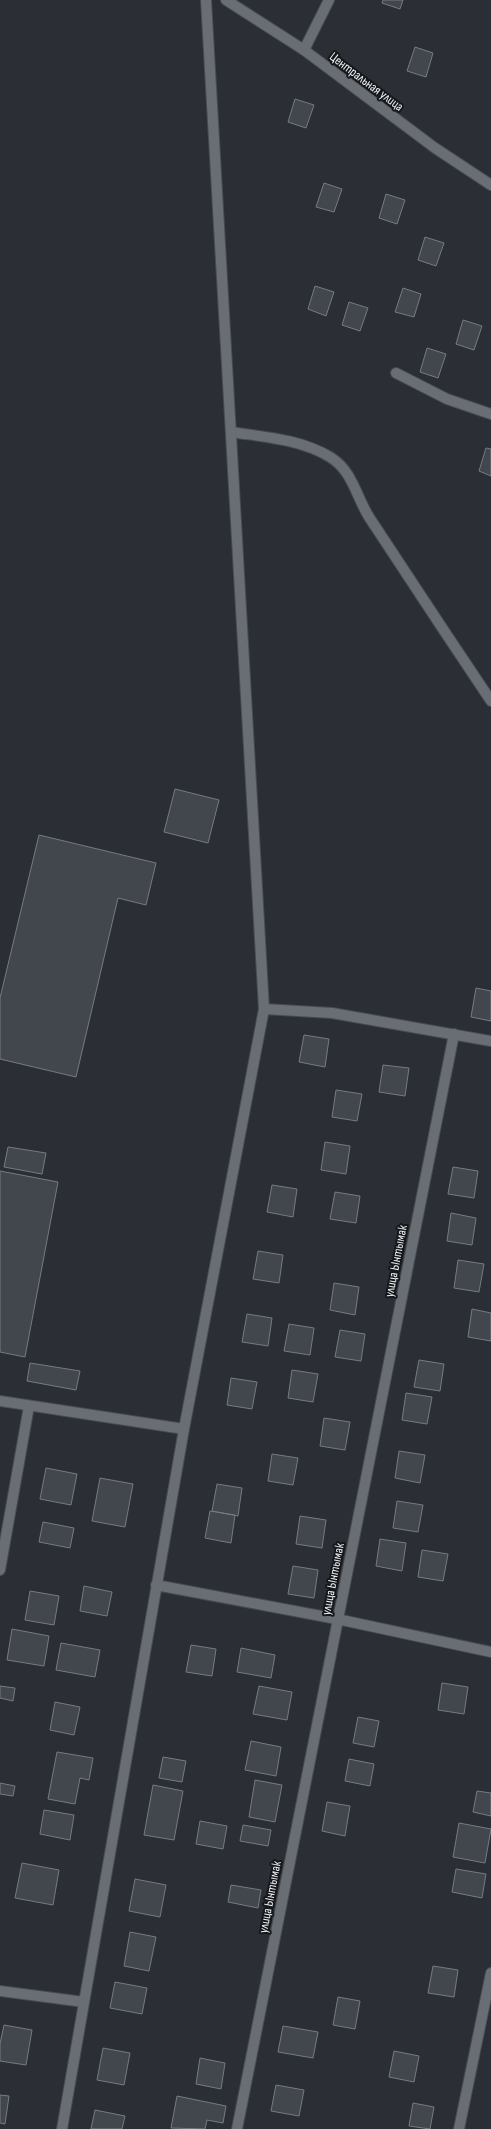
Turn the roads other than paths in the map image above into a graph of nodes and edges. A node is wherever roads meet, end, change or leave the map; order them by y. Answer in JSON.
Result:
{"nodes":[{"id":1,"x":206,"y":0,"type":"edge"},
{"id":2,"x":226,"y":0,"type":"edge"},
{"id":3,"x":329,"y":0,"type":"edge"},
{"id":4,"x":304,"y":50,"type":"junction"},
{"id":5,"x":491,"y":185,"type":"edge"},
{"id":6,"x":396,"y":373,"type":"dead end"},
{"id":7,"x":491,"y":414,"type":"edge"},
{"id":8,"x":231,"y":432,"type":"junction"},
{"id":9,"x":491,"y":701,"type":"edge"},
{"id":10,"x":264,"y":1009,"type":"junction"},
{"id":11,"x":454,"y":1034,"type":"junction"},
{"id":12,"x":491,"y":1041,"type":"edge"},
{"id":13,"x":0,"y":1401,"type":"edge"},
{"id":14,"x":29,"y":1406,"type":"junction"},
{"id":15,"x":184,"y":1429,"type":"junction"},
{"id":16,"x":0,"y":1570,"type":"edge"},
{"id":17,"x":156,"y":1585,"type":"junction"},
{"id":18,"x":337,"y":1619,"type":"junction"},
{"id":19,"x":491,"y":1652,"type":"edge"},
{"id":20,"x":491,"y":1973,"type":"edge"},
{"id":21,"x":0,"y":1991,"type":"edge"},
{"id":22,"x":84,"y":2002,"type":"junction"},
{"id":23,"x":62,"y":2129,"type":"edge"},
{"id":24,"x":237,"y":2129,"type":"edge"},
{"id":25,"x":459,"y":2129,"type":"edge"}],
"edges":[{"from":1,"to":8,"type":"street"},
{"from":2,"to":4,"type":"street","name":"Центральная улица"},
{"from":3,"to":4,"type":"street"},
{"from":4,"to":5,"type":"street","name":"Центральная улица"},
{"from":6,"to":7,"type":"street"},
{"from":8,"to":9,"type":"street"},
{"from":8,"to":10,"type":"street"},
{"from":10,"to":11,"type":"street"},
{"from":10,"to":15,"type":"street"},
{"from":11,"to":12,"type":"street"},
{"from":11,"to":18,"type":"street","name":"улица Ынтымак"},
{"from":13,"to":14,"type":"street"},
{"from":14,"to":15,"type":"street"},
{"from":14,"to":16,"type":"street"},
{"from":15,"to":17,"type":"street"},
{"from":17,"to":18,"type":"street"},
{"from":17,"to":22,"type":"street"},
{"from":18,"to":19,"type":"street"},
{"from":18,"to":24,"type":"street","name":"улица Ынтымак"},
{"from":20,"to":25,"type":"street"},
{"from":21,"to":22,"type":"street"},
{"from":22,"to":23,"type":"street"}]}
